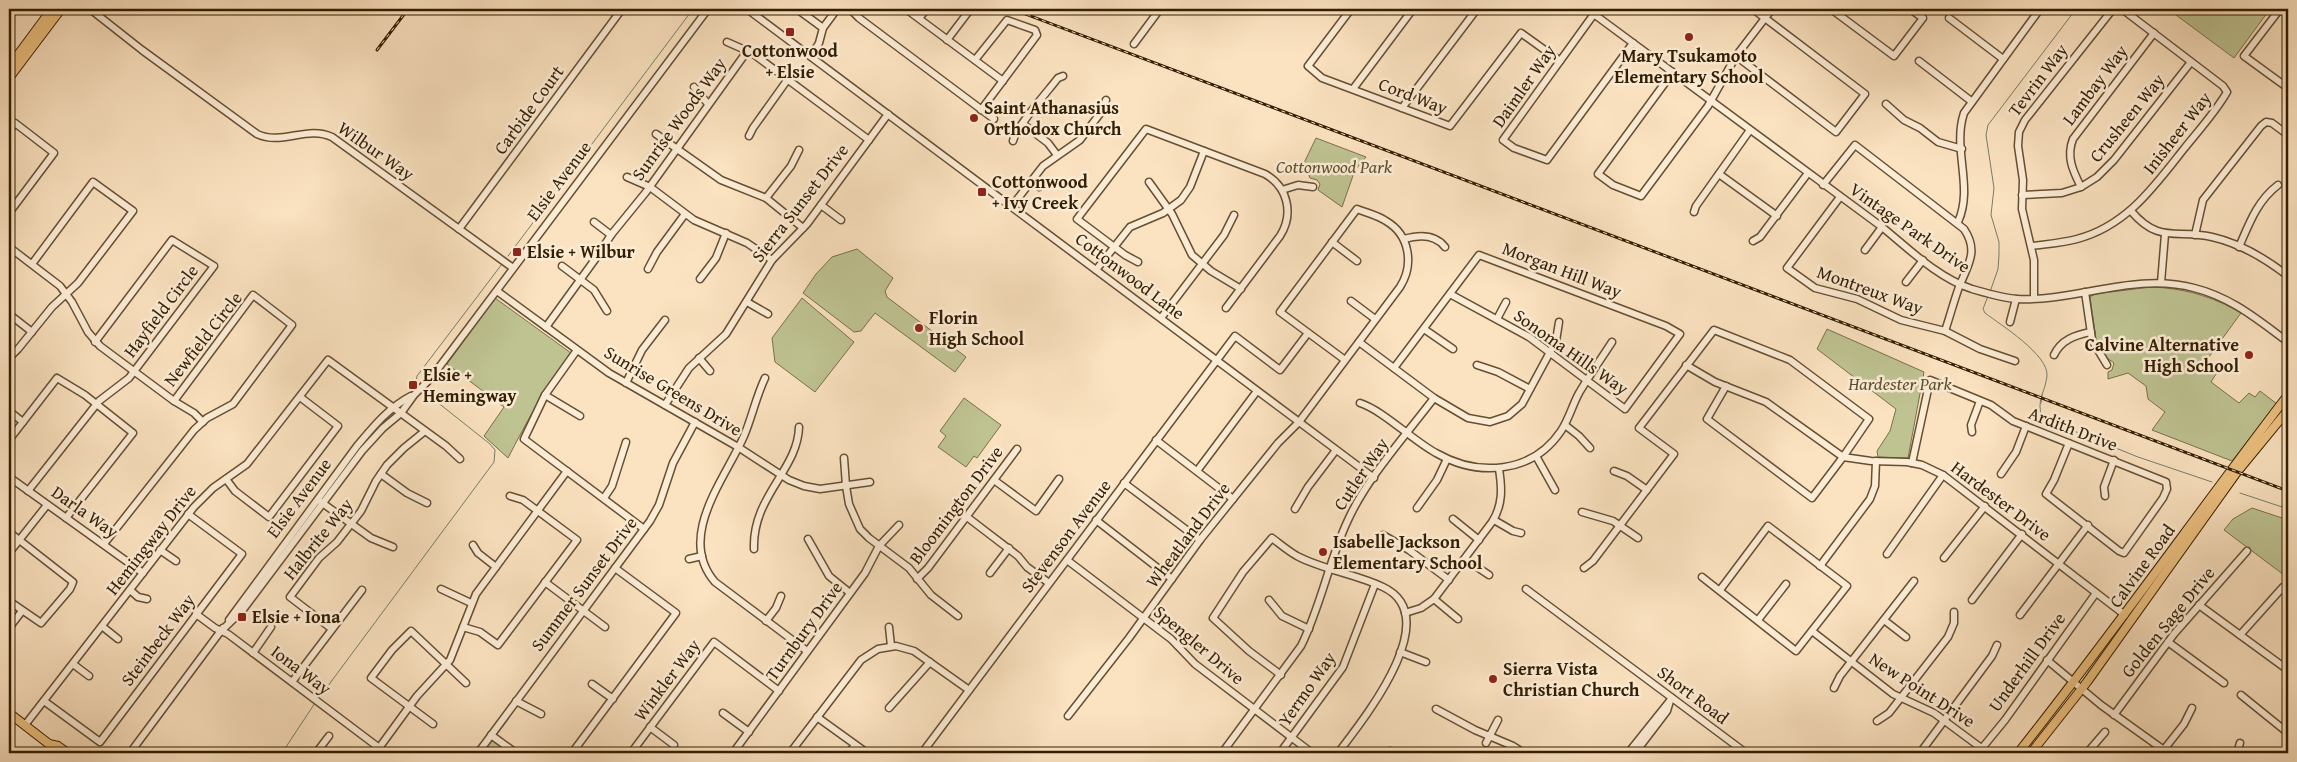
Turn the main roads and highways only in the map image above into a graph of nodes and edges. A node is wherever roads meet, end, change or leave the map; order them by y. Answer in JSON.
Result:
{"nodes":[{"id":1,"x":52,"y":9,"type":"edge"},
{"id":2,"x":60,"y":9,"type":"edge"},
{"id":3,"x":9,"y":67,"type":"edge"},
{"id":4,"x":9,"y":78,"type":"edge"},
{"id":5,"x":2288,"y":395,"type":"edge"},
{"id":6,"x":2288,"y":410,"type":"edge"},
{"id":7,"x":9,"y":713,"type":"edge"},
{"id":8,"x":49,"y":744,"type":"junction"},
{"id":9,"x":54,"y":753,"type":"edge"},
{"id":10,"x":68,"y":753,"type":"edge"},
{"id":11,"x":2018,"y":753,"type":"edge"},
{"id":12,"x":2031,"y":753,"type":"edge"}],
"edges":[{"from":1,"to":3,"type":"main road"},
{"from":2,"to":4,"type":"main road"},
{"from":5,"to":11,"type":"main road","name":"Calvine Road"},
{"from":6,"to":12,"type":"main road","name":"Calvine Road"},
{"from":7,"to":8,"type":"main road"},
{"from":8,"to":9,"type":"main road"},
{"from":8,"to":10,"type":"main road"}]}
